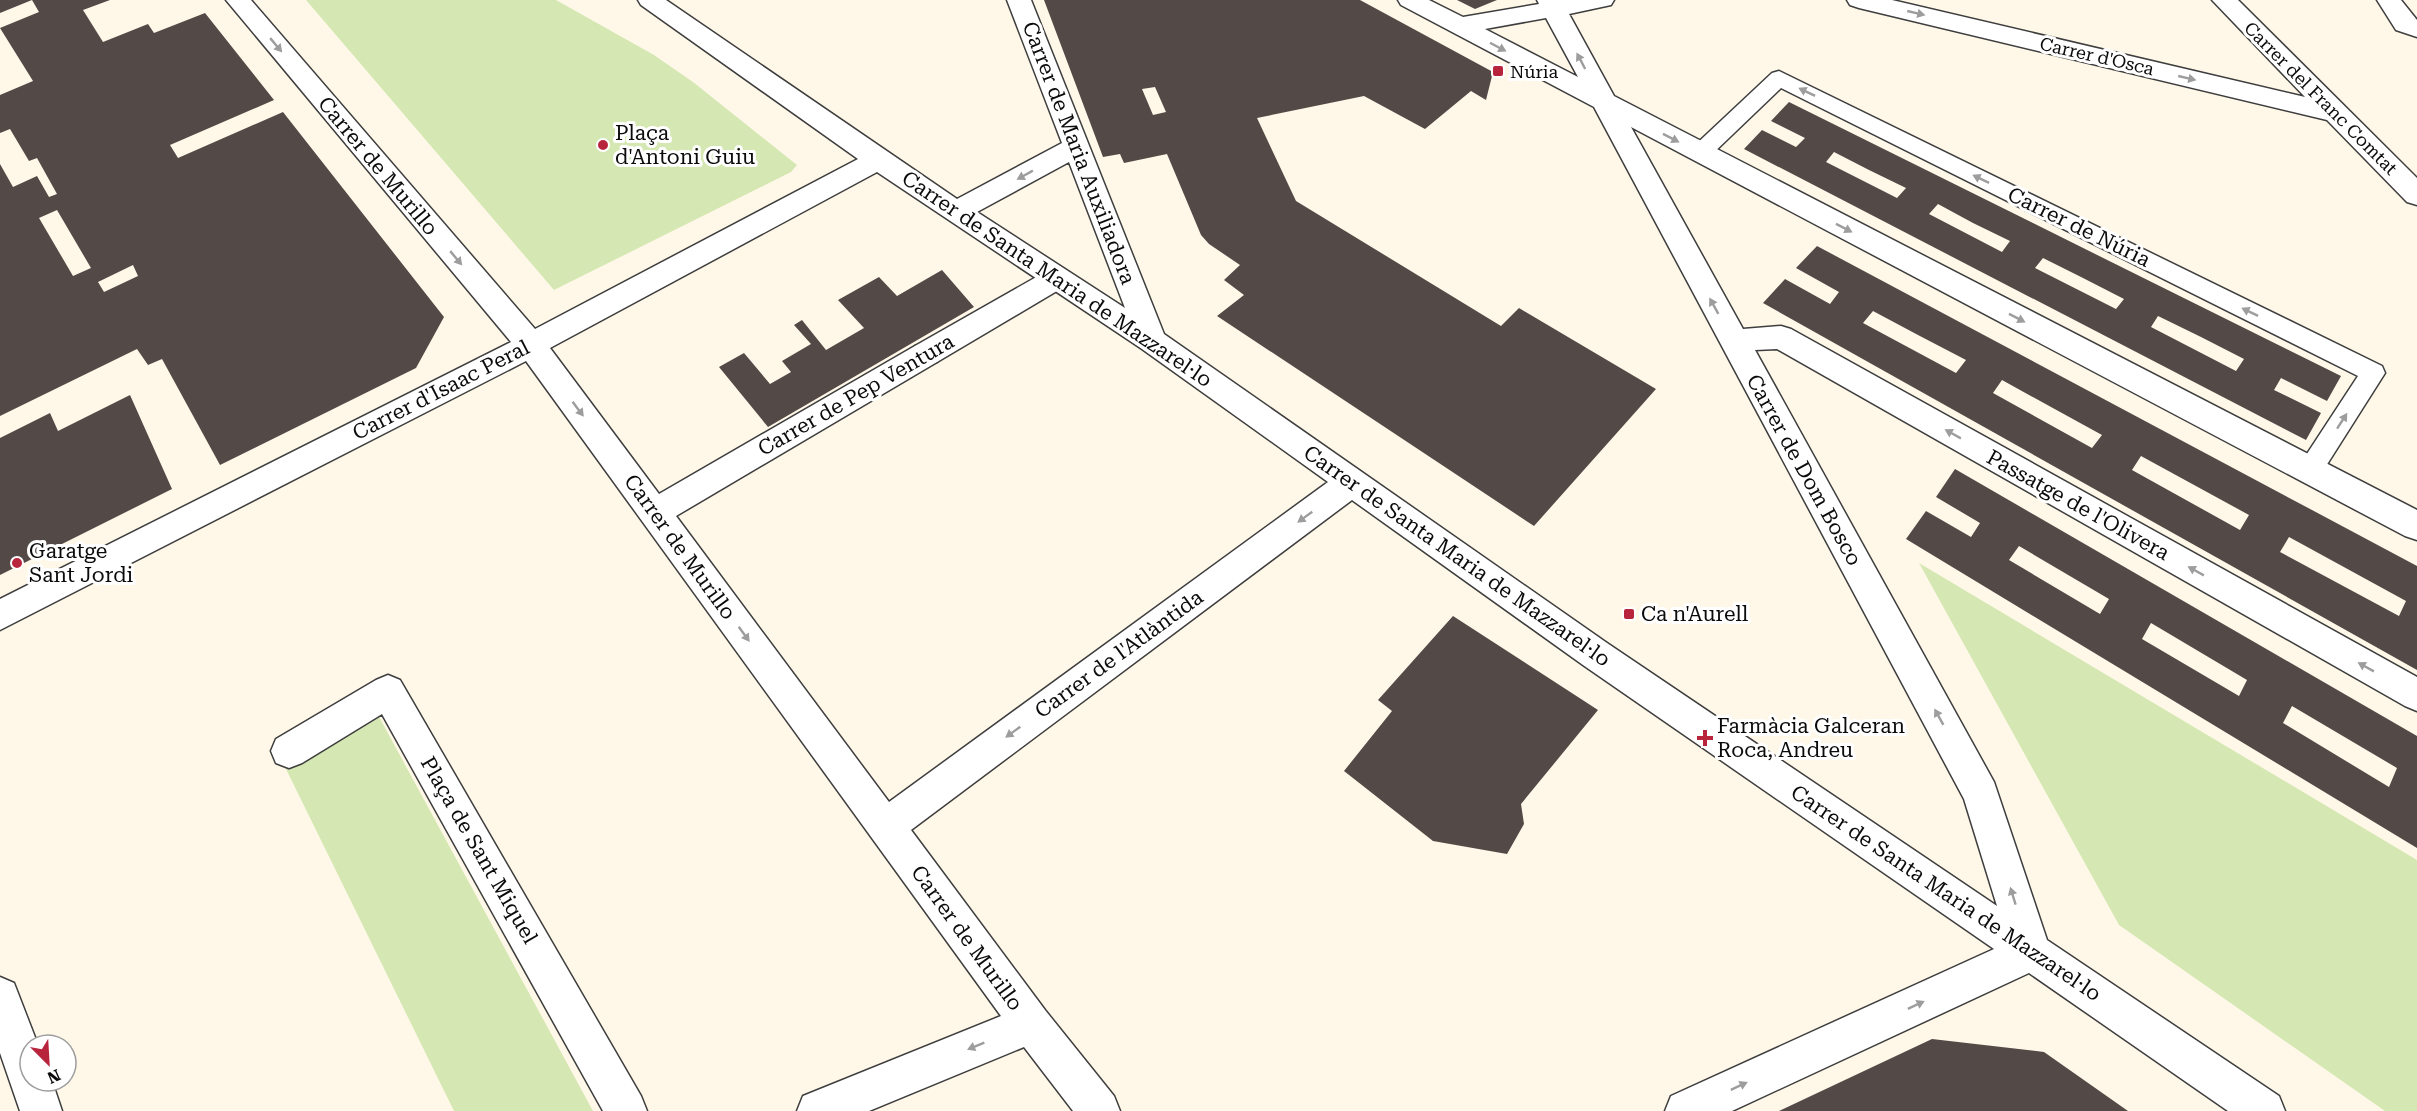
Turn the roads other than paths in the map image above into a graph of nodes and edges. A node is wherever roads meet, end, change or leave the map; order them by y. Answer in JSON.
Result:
{"nodes":[{"id":1,"x":238,"y":0,"type":"edge"},
{"id":2,"x":650,"y":0,"type":"edge"},
{"id":3,"x":1018,"y":0,"type":"edge"},
{"id":4,"x":1410,"y":0,"type":"edge"},
{"id":5,"x":1602,"y":0,"type":"edge"},
{"id":6,"x":1859,"y":0,"type":"edge"},
{"id":7,"x":2224,"y":0,"type":"edge"},
{"id":8,"x":2389,"y":0,"type":"edge"},
{"id":9,"x":1551,"y":4,"type":"edge"},
{"id":10,"x":1459,"y":26,"type":"junction"},
{"id":11,"x":2417,"y":29,"type":"edge"},
{"id":12,"x":1604,"y":103,"type":"junction"},
{"id":13,"x":2335,"y":113,"type":"junction"},
{"id":14,"x":1077,"y":147,"type":"junction"},
{"id":15,"x":1700,"y":153,"type":"junction"},
{"id":16,"x":878,"y":160,"type":"junction"},
{"id":17,"x":2417,"y":195,"type":"edge"},
{"id":18,"x":957,"y":212,"type":"junction"},
{"id":19,"x":1057,"y":278,"type":"junction"},
{"id":20,"x":1152,"y":340,"type":"junction"},
{"id":21,"x":1734,"y":341,"type":"junction"},
{"id":22,"x":531,"y":345,"type":"junction"},
{"id":23,"x":2310,"y":470,"type":"junction"},
{"id":24,"x":1352,"y":482,"type":"junction"},
{"id":25,"x":655,"y":512,"type":"junction"},
{"id":26,"x":2417,"y":526,"type":"edge"},
{"id":27,"x":0,"y":615,"type":"edge"},
{"id":28,"x":2417,"y":695,"type":"edge"},
{"id":29,"x":288,"y":751,"type":"dead end"},
{"id":30,"x":885,"y":827,"type":"junction"},
{"id":31,"x":2031,"y":952,"type":"junction"},
{"id":32,"x":0,"y":997,"type":"edge"},
{"id":33,"x":1030,"y":1024,"type":"junction"},
{"id":34,"x":18,"y":1047,"type":"edge"},
{"id":35,"x":35,"y":1093,"type":"edge"},
{"id":36,"x":41,"y":1111,"type":"edge"},
{"id":37,"x":627,"y":1111,"type":"edge"},
{"id":38,"x":818,"y":1111,"type":"edge"},
{"id":39,"x":1099,"y":1111,"type":"edge"},
{"id":40,"x":1686,"y":1111,"type":"edge"},
{"id":41,"x":2264,"y":1111,"type":"edge"}],
"edges":[{"from":1,"to":22,"type":"street","name":"Carrer de Murillo","one_way":true},
{"from":2,"to":16,"type":"street","name":"Carrer de Santa Maria de Mazzarel·lo"},
{"from":3,"to":14,"type":"street","name":"Carrer de Maria Auxiliadora"},
{"from":4,"to":10,"type":"street"},
{"from":5,"to":9,"type":"street"},
{"from":6,"to":13,"type":"street","name":"Carrer d'Osca","one_way":true},
{"from":7,"to":13,"type":"street","name":"Carrer del Franc Comtat"},
{"from":8,"to":11,"type":"street"},
{"from":9,"to":10,"type":"street"},
{"from":12,"to":9,"type":"street","name":"Carrer de Dom Bosco","one_way":true},
{"from":10,"to":12,"type":"street","one_way":true},
{"from":12,"to":15,"type":"street","one_way":true},
{"from":21,"to":12,"type":"street","name":"Carrer de Dom Bosco","one_way":true},
{"from":13,"to":17,"type":"street","name":"Carrer del Franc Comtat"},
{"from":14,"to":18,"type":"street","one_way":true},
{"from":14,"to":20,"type":"street","name":"Carrer de Maria Auxiliadora"},
{"from":15,"to":23,"type":"street","one_way":true},
{"from":23,"to":15,"type":"lane","name":"Carrer de Núria","one_way":true},
{"from":16,"to":18,"type":"street","name":"Carrer de Santa Maria de Mazzarel·lo"},
{"from":16,"to":22,"type":"street","name":"Carrer d'Isaac Peral"},
{"from":18,"to":19,"type":"street","name":"Carrer de Santa Maria de Mazzarel·lo"},
{"from":19,"to":20,"type":"street","name":"Carrer de Santa Maria de Mazzarel·lo"},
{"from":19,"to":25,"type":"street","name":"Carrer de Pep Ventura"},
{"from":20,"to":24,"type":"street","name":"Carrer de Santa Maria de Mazzarel·lo"},
{"from":28,"to":21,"type":"street","name":"Passatge de l'Olivera","one_way":true},
{"from":31,"to":21,"type":"street","name":"Carrer de Dom Bosco","one_way":true},
{"from":22,"to":25,"type":"street","name":"Carrer de Murillo","one_way":true},
{"from":22,"to":27,"type":"street","name":"Carrer d'Isaac Peral"},
{"from":23,"to":26,"type":"street"},
{"from":24,"to":30,"type":"street","name":"Carrer de l'Atlàntida","one_way":true},
{"from":24,"to":31,"type":"street","name":"Carrer de Santa Maria de Mazzarel·lo"},
{"from":25,"to":30,"type":"street","name":"Carrer de Murillo","one_way":true},
{"from":29,"to":37,"type":"street","name":"Plaça de Sant Miquel"},
{"from":30,"to":33,"type":"street","name":"Carrer de Murillo"},
{"from":40,"to":31,"type":"street","one_way":true},
{"from":31,"to":41,"type":"street","name":"Carrer de Santa Maria de Mazzarel·lo"},
{"from":32,"to":34,"type":"street"},
{"from":33,"to":38,"type":"street","one_way":true},
{"from":33,"to":39,"type":"street","name":"Carrer de Murillo"},
{"from":35,"to":36,"type":"street"}]}
